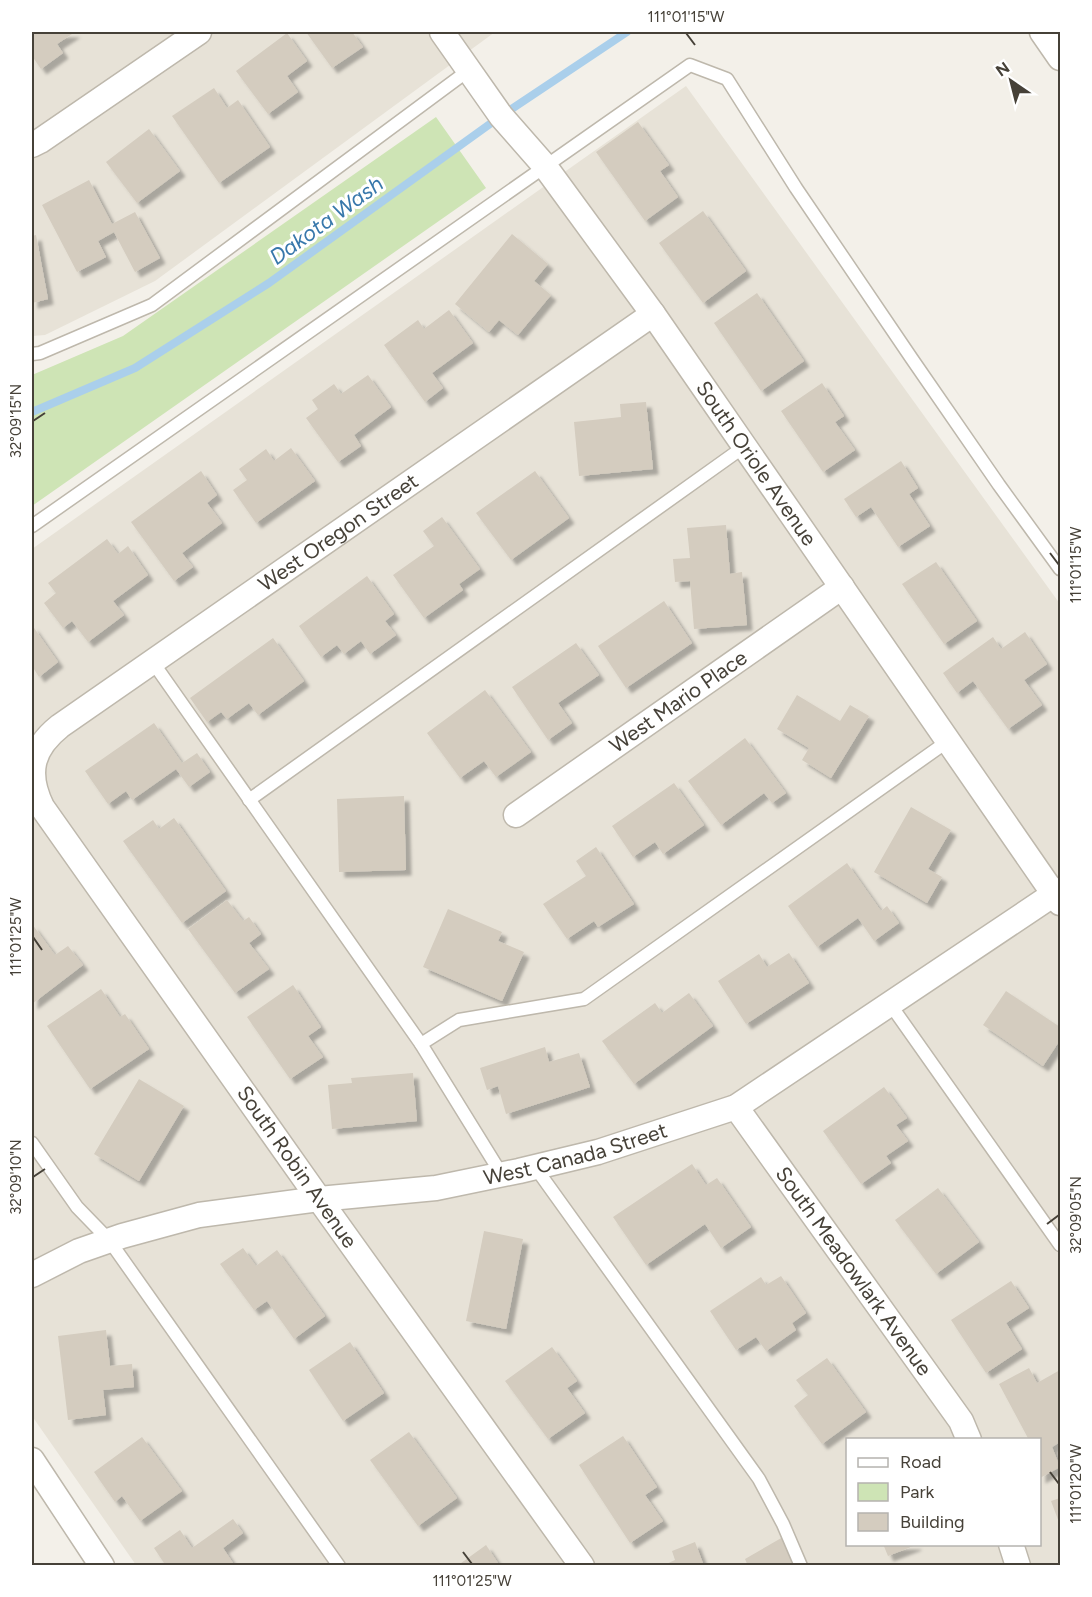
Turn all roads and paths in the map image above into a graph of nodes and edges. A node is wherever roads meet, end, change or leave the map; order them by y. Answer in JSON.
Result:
{"nodes":[{"id":1,"x":199,"y":32,"type":"edge"},
{"id":2,"x":442,"y":32,"type":"edge"},
{"id":3,"x":1042,"y":32,"type":"edge"},
{"id":4,"x":1060,"y":57,"type":"edge"},
{"id":5,"x":469,"y":70,"type":"junction"},
{"id":6,"x":32,"y":145,"type":"edge"},
{"id":7,"x":544,"y":165,"type":"junction"},
{"id":8,"x":653,"y":314,"type":"junction"},
{"id":9,"x":32,"y":354,"type":"edge"},
{"id":10,"x":745,"y":446,"type":"junction"},
{"id":11,"x":32,"y":526,"type":"edge"},
{"id":12,"x":1060,"y":568,"type":"edge"},
{"id":13,"x":842,"y":587,"type":"junction"},
{"id":14,"x":152,"y":661,"type":"junction"},
{"id":15,"x":948,"y":741,"type":"junction"},
{"id":16,"x":33,"y":760,"type":"edge"},
{"id":17,"x":249,"y":800,"type":"junction"},
{"id":18,"x":516,"y":815,"type":"dead end"},
{"id":19,"x":1058,"y":896,"type":"edge"},
{"id":20,"x":890,"y":1004,"type":"junction"},
{"id":21,"x":421,"y":1044,"type":"junction"},
{"id":22,"x":736,"y":1107,"type":"junction"},
{"id":23,"x":32,"y":1143,"type":"edge"},
{"id":24,"x":536,"y":1167,"type":"junction"},
{"id":25,"x":502,"y":1175,"type":"junction"},
{"id":26,"x":319,"y":1199,"type":"junction"},
{"id":27,"x":110,"y":1240,"type":"junction"},
{"id":28,"x":1060,"y":1245,"type":"edge"},
{"id":29,"x":32,"y":1275,"type":"edge"},
{"id":30,"x":968,"y":1438,"type":"edge"},
{"id":31,"x":32,"y":1460,"type":"edge"},
{"id":32,"x":1011,"y":1546,"type":"edge"},
{"id":33,"x":102,"y":1565,"type":"edge"},
{"id":34,"x":339,"y":1566,"type":"edge"},
{"id":35,"x":582,"y":1566,"type":"edge"},
{"id":36,"x":801,"y":1566,"type":"edge"},
{"id":37,"x":1018,"y":1566,"type":"edge"}],
"edges":[{"from":1,"to":6,"type":"street"},
{"from":2,"to":5,"type":"street","name":"South Oriole Avenue"},
{"from":3,"to":4,"type":"street"},
{"from":5,"to":7,"type":"street","name":"South Oriole Avenue"},
{"from":5,"to":9,"type":"lane"},
{"from":7,"to":8,"type":"street","name":"South Oriole Avenue"},
{"from":7,"to":11,"type":"lane"},
{"from":7,"to":12,"type":"lane"},
{"from":8,"to":10,"type":"street","name":"South Oriole Avenue"},
{"from":8,"to":14,"type":"street","name":"West Oregon Street"},
{"from":10,"to":13,"type":"street","name":"South Oriole Avenue"},
{"from":10,"to":17,"type":"lane"},
{"from":13,"to":15,"type":"street","name":"South Oriole Avenue"},
{"from":13,"to":18,"type":"street","name":"West Mario Place"},
{"from":14,"to":16,"type":"street","name":"West Oregon Street"},
{"from":14,"to":17,"type":"lane"},
{"from":15,"to":19,"type":"street","name":"South Oriole Avenue"},
{"from":15,"to":21,"type":"lane"},
{"from":16,"to":26,"type":"street","name":"South Robin Avenue"},
{"from":17,"to":21,"type":"lane"},
{"from":19,"to":20,"type":"street","name":"West Canada Street"},
{"from":20,"to":22,"type":"street","name":"West Canada Street"},
{"from":20,"to":28,"type":"lane"},
{"from":21,"to":25,"type":"lane"},
{"from":22,"to":24,"type":"street","name":"West Canada Street"},
{"from":22,"to":30,"type":"street","name":"South Meadowlark Avenue"},
{"from":23,"to":27,"type":"lane"},
{"from":24,"to":25,"type":"street","name":"West Canada Street"},
{"from":24,"to":36,"type":"lane"},
{"from":25,"to":26,"type":"street","name":"West Canada Street"},
{"from":26,"to":27,"type":"street","name":"West Canada Street"},
{"from":26,"to":35,"type":"street","name":"South Robin Avenue"},
{"from":27,"to":29,"type":"street","name":"West Canada Street"},
{"from":27,"to":34,"type":"lane"},
{"from":31,"to":33,"type":"street"},
{"from":32,"to":37,"type":"street"}]}
